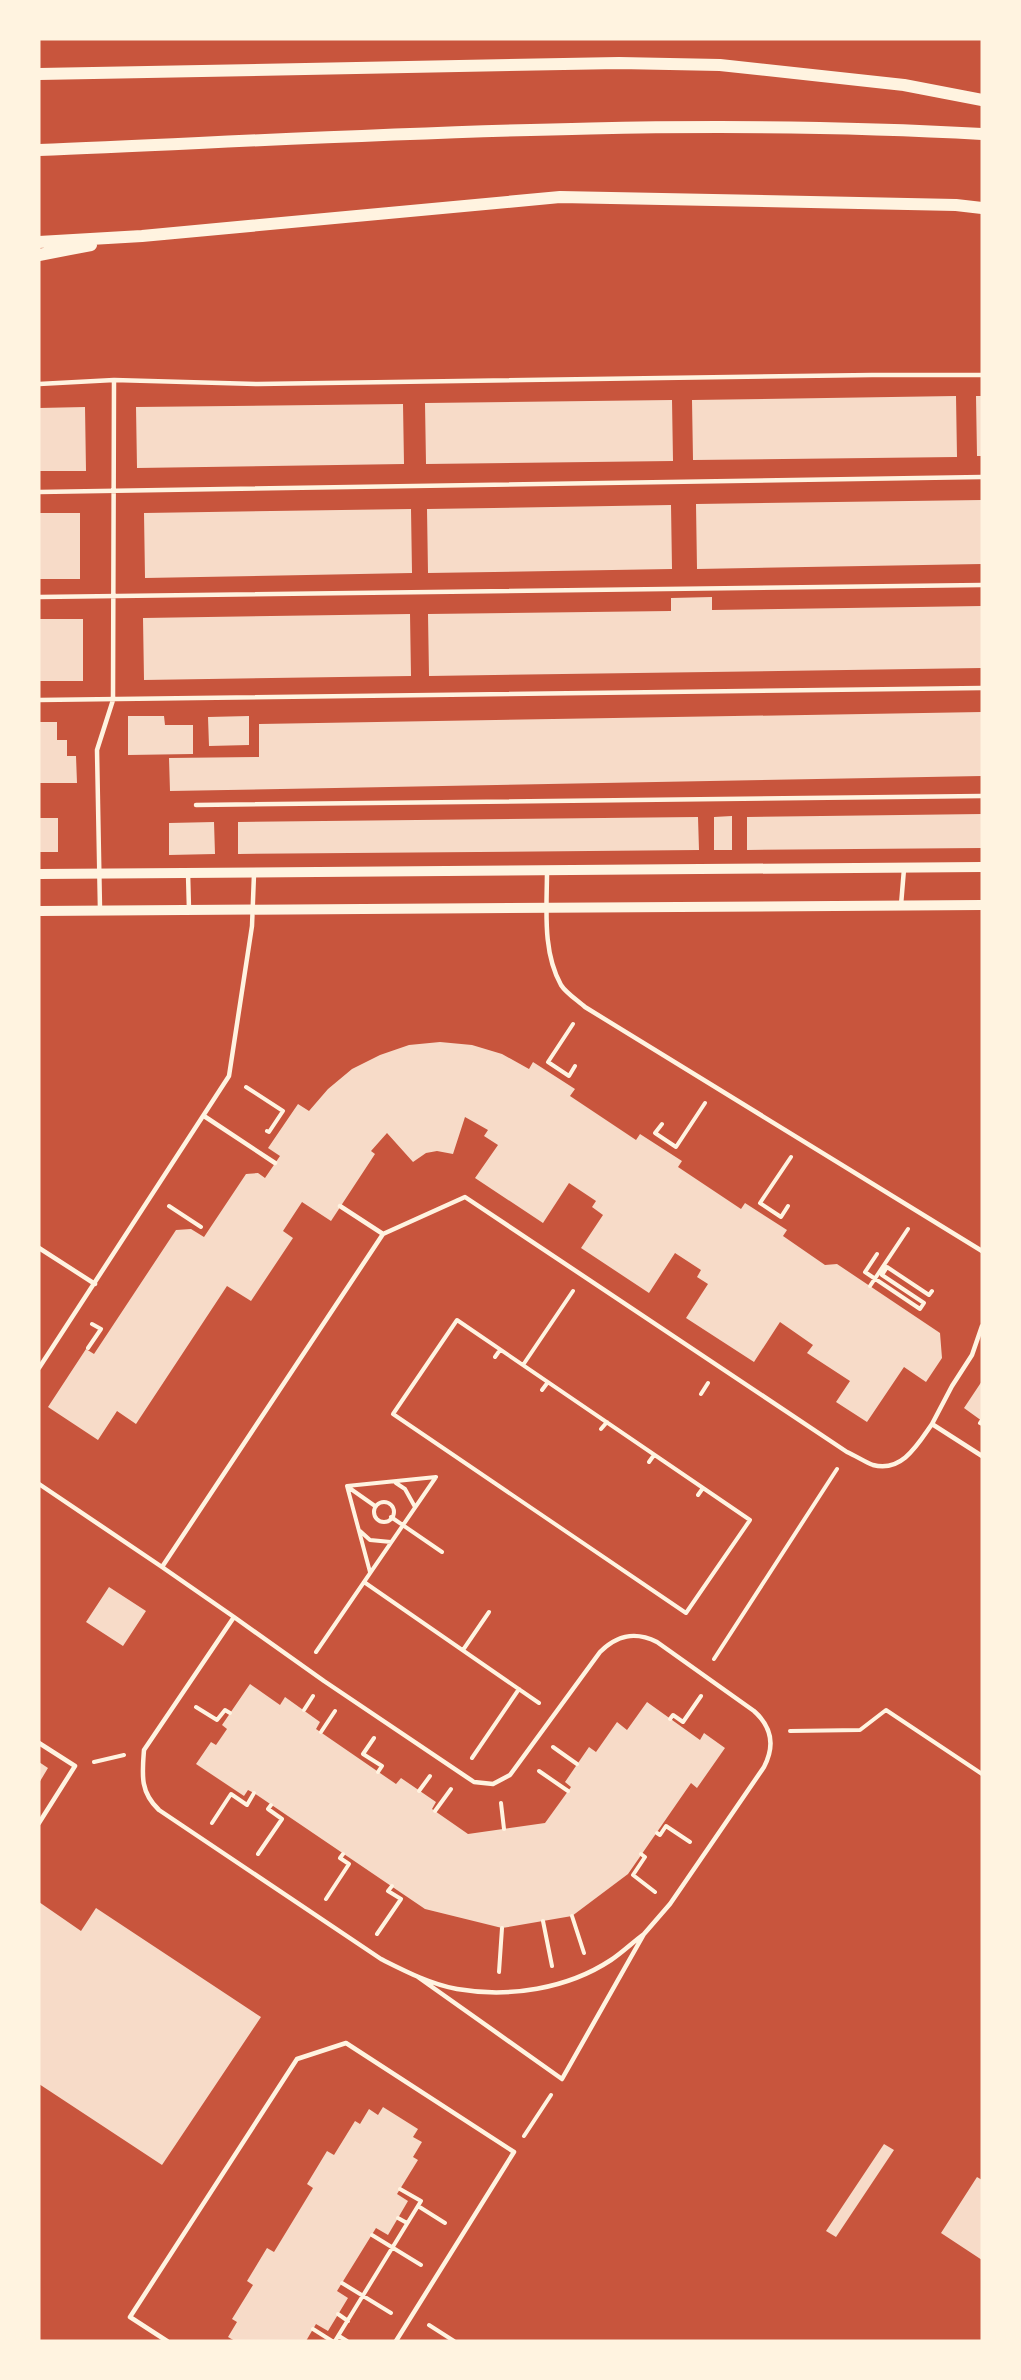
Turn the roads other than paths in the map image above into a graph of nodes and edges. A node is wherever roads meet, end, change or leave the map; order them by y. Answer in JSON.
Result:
{"nodes":[{"id":1,"x":39,"y":74,"type":"edge"},
{"id":2,"x":982,"y":100,"type":"edge"},
{"id":3,"x":982,"y":134,"type":"edge"},
{"id":4,"x":39,"y":150,"type":"edge"},
{"id":5,"x":982,"y":208,"type":"edge"},
{"id":6,"x":142,"y":236,"type":"junction"},
{"id":7,"x":39,"y":242,"type":"edge"},
{"id":8,"x":39,"y":255,"type":"edge"},
{"id":9,"x":982,"y":375,"type":"edge"},
{"id":10,"x":114,"y":380,"type":"junction"},
{"id":11,"x":39,"y":384,"type":"edge"},
{"id":12,"x":982,"y":477,"type":"edge"},
{"id":13,"x":114,"y":491,"type":"junction"},
{"id":14,"x":39,"y":492,"type":"edge"},
{"id":15,"x":982,"y":585,"type":"edge"},
{"id":16,"x":114,"y":596,"type":"junction"},
{"id":17,"x":39,"y":597,"type":"edge"},
{"id":18,"x":982,"y":688,"type":"edge"},
{"id":19,"x":113,"y":699,"type":"junction"},
{"id":20,"x":39,"y":700,"type":"edge"},
{"id":21,"x":982,"y":796,"type":"edge"},
{"id":22,"x":196,"y":805,"type":"dead end"},
{"id":23,"x":904,"y":867,"type":"junction"},
{"id":24,"x":982,"y":867,"type":"edge"},
{"id":25,"x":547,"y":870,"type":"junction"},
{"id":26,"x":254,"y":872,"type":"junction"},
{"id":27,"x":99,"y":873,"type":"junction"},
{"id":28,"x":188,"y":873,"type":"junction"},
{"id":29,"x":39,"y":874,"type":"edge"},
{"id":30,"x":982,"y":904,"type":"edge"},
{"id":31,"x":901,"y":905,"type":"junction"},
{"id":32,"x":547,"y":907,"type":"junction"},
{"id":33,"x":189,"y":909,"type":"junction"},
{"id":34,"x":254,"y":909,"type":"junction"},
{"id":35,"x":100,"y":910,"type":"junction"},
{"id":36,"x":39,"y":911,"type":"edge"},
{"id":37,"x":204,"y":1116,"type":"junction"},
{"id":38,"x":275,"y":1163,"type":"dead end"},
{"id":39,"x":340,"y":1206,"type":"dead end"},
{"id":40,"x":382,"y":1234,"type":"junction"},
{"id":41,"x":39,"y":1248,"type":"edge"},
{"id":42,"x":982,"y":1251,"type":"edge"},
{"id":43,"x":95,"y":1284,"type":"junction"},
{"id":44,"x":982,"y":1326,"type":"edge"},
{"id":45,"x":39,"y":1368,"type":"edge"},
{"id":46,"x":932,"y":1424,"type":"junction"},
{"id":47,"x":982,"y":1455,"type":"edge"},
{"id":48,"x":39,"y":1484,"type":"edge"},
{"id":49,"x":162,"y":1567,"type":"junction"},
{"id":50,"x":234,"y":1617,"type":"junction"},
{"id":51,"x":39,"y":1743,"type":"edge"},
{"id":52,"x":39,"y":1822,"type":"edge"},
{"id":53,"x":644,"y":1934,"type":"junction"},
{"id":54,"x":418,"y":1977,"type":"junction"},
{"id":55,"x":167,"y":2341,"type":"edge"},
{"id":56,"x":396,"y":2341,"type":"edge"}],
"edges":[{"from":1,"to":2,"type":"main road"},
{"from":3,"to":4,"type":"main road"},
{"from":5,"to":6,"type":"main road"},
{"from":6,"to":7,"type":"main road"},
{"from":6,"to":8,"type":"main road"},
{"from":9,"to":10,"type":"lane"},
{"from":10,"to":11,"type":"lane"},
{"from":10,"to":13,"type":"lane"},
{"from":12,"to":13,"type":"lane"},
{"from":13,"to":14,"type":"lane"},
{"from":13,"to":16,"type":"lane"},
{"from":15,"to":16,"type":"lane"},
{"from":16,"to":17,"type":"lane"},
{"from":16,"to":19,"type":"lane"},
{"from":18,"to":19,"type":"lane"},
{"from":19,"to":20,"type":"lane"},
{"from":19,"to":27,"type":"lane"},
{"from":21,"to":22,"type":"lane"},
{"from":23,"to":24,"type":"street"},
{"from":23,"to":25,"type":"street"},
{"from":23,"to":31,"type":"lane"},
{"from":25,"to":26,"type":"street"},
{"from":25,"to":32,"type":"lane"},
{"from":26,"to":28,"type":"street"},
{"from":26,"to":34,"type":"lane"},
{"from":27,"to":28,"type":"street"},
{"from":27,"to":29,"type":"street"},
{"from":27,"to":35,"type":"lane"},
{"from":28,"to":33,"type":"lane"},
{"from":30,"to":31,"type":"street"},
{"from":31,"to":32,"type":"street"},
{"from":32,"to":34,"type":"street"},
{"from":32,"to":42,"type":"lane"},
{"from":33,"to":34,"type":"street"},
{"from":33,"to":35,"type":"street"},
{"from":34,"to":37,"type":"lane"},
{"from":35,"to":36,"type":"street"},
{"from":37,"to":38,"type":"lane"},
{"from":37,"to":43,"type":"lane"},
{"from":39,"to":40,"type":"lane"},
{"from":40,"to":46,"type":"lane"},
{"from":40,"to":49,"type":"lane"},
{"from":41,"to":43,"type":"lane"},
{"from":43,"to":45,"type":"lane"},
{"from":44,"to":46,"type":"lane"},
{"from":46,"to":47,"type":"lane"},
{"from":48,"to":49,"type":"lane"},
{"from":49,"to":50,"type":"lane"},
{"from":50,"to":53,"type":"lane"},
{"from":50,"to":54,"type":"lane"},
{"from":51,"to":52,"type":"lane"},
{"from":53,"to":54,"type":"lane"},
{"from":53,"to":54,"type":"lane"},
{"from":55,"to":56,"type":"lane"}]}
